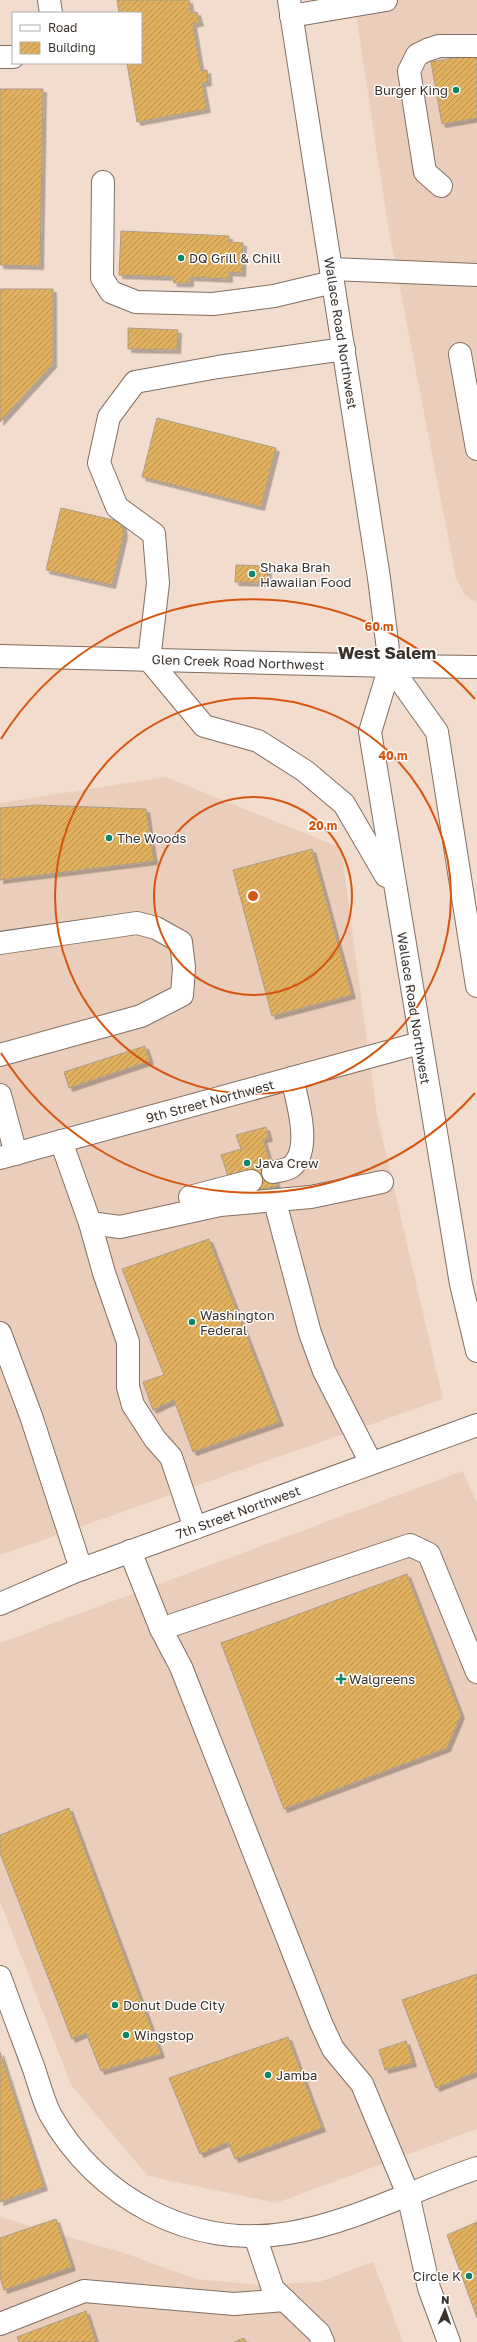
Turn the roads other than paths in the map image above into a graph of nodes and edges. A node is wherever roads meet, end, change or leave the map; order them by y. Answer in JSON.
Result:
{"nodes":[{"id":1,"x":49,"y":0,"type":"edge"},
{"id":2,"x":386,"y":0,"type":"edge"},
{"id":3,"x":290,"y":8,"type":"edge"},
{"id":4,"x":52,"y":12,"type":"edge"},
{"id":5,"x":477,"y":46,"type":"edge"},
{"id":6,"x":0,"y":57,"type":"edge"},
{"id":7,"x":12,"y":57,"type":"edge"},
{"id":8,"x":103,"y":182,"type":"dead end"},
{"id":9,"x":441,"y":186,"type":"dead end"},
{"id":10,"x":477,"y":275,"type":"edge"},
{"id":11,"x":332,"y":276,"type":"junction"},
{"id":12,"x":344,"y":349,"type":"junction"},
{"id":13,"x":460,"y":354,"type":"dead end"},
{"id":14,"x":477,"y":449,"type":"edge"},
{"id":15,"x":0,"y":656,"type":"edge"},
{"id":16,"x":149,"y":660,"type":"junction"},
{"id":17,"x":390,"y":666,"type":"junction"},
{"id":18,"x":477,"y":667,"type":"edge"},
{"id":19,"x":395,"y":892,"type":"junction"},
{"id":20,"x":0,"y":943,"type":"edge"},
{"id":21,"x":477,"y":986,"type":"edge"},
{"id":22,"x":420,"y":1043,"type":"junction"},
{"id":23,"x":0,"y":1055,"type":"edge"},
{"id":24,"x":292,"y":1078,"type":"junction"},
{"id":25,"x":0,"y":1095,"type":"edge"},
{"id":26,"x":60,"y":1141,"type":"junction"},
{"id":27,"x":8,"y":1156,"type":"edge"},
{"id":28,"x":273,"y":1172,"type":"dead end"},
{"id":29,"x":251,"y":1181,"type":"dead end"},
{"id":30,"x":382,"y":1182,"type":"dead end"},
{"id":31,"x":275,"y":1202,"type":"junction"},
{"id":32,"x":90,"y":1223,"type":"junction"},
{"id":33,"x":0,"y":1333,"type":"edge"},
{"id":34,"x":477,"y":1351,"type":"edge"},
{"id":35,"x":477,"y":1425,"type":"edge"},
{"id":36,"x":371,"y":1463,"type":"junction"},
{"id":37,"x":195,"y":1528,"type":"junction"},
{"id":38,"x":130,"y":1551,"type":"junction"},
{"id":39,"x":81,"y":1569,"type":"junction"},
{"id":40,"x":0,"y":1604,"type":"edge"},
{"id":41,"x":161,"y":1629,"type":"junction"},
{"id":42,"x":477,"y":1672,"type":"edge"},
{"id":43,"x":1,"y":1982,"type":"edge"},
{"id":44,"x":477,"y":2168,"type":"edge"},
{"id":45,"x":408,"y":2194,"type":"junction"},
{"id":46,"x":255,"y":2236,"type":"junction"},
{"id":47,"x":285,"y":2300,"type":"junction"},
{"id":48,"x":0,"y":2324,"type":"edge"},
{"id":49,"x":323,"y":2342,"type":"edge"},
{"id":50,"x":449,"y":2342,"type":"edge"}],
"edges":[{"from":1,"to":4,"type":"main road"},
{"from":2,"to":3,"type":"main road"},
{"from":3,"to":11,"type":"main road","name":"Wallace Road Northwest"},
{"from":5,"to":9,"type":"main road"},
{"from":6,"to":7,"type":"main road"},
{"from":8,"to":11,"type":"main road"},
{"from":10,"to":11,"type":"main road"},
{"from":11,"to":12,"type":"main road","name":"Wallace Road Northwest"},
{"from":12,"to":16,"type":"main road"},
{"from":12,"to":17,"type":"main road","name":"Wallace Road Northwest"},
{"from":13,"to":14,"type":"main road"},
{"from":15,"to":16,"type":"main road","name":"Glen Creek Road Northwest"},
{"from":16,"to":17,"type":"main road","name":"Glen Creek Road Northwest"},
{"from":16,"to":19,"type":"main road"},
{"from":17,"to":18,"type":"main road","name":"Glen Creek Road Northwest"},
{"from":17,"to":19,"type":"main road","name":"Wallace Road Northwest"},
{"from":17,"to":21,"type":"main road","name":"Wallace Road Northwest"},
{"from":19,"to":22,"type":"main road","name":"Wallace Road Northwest"},
{"from":20,"to":23,"type":"main road"},
{"from":22,"to":24,"type":"main road","name":"9th Street Northwest"},
{"from":22,"to":34,"type":"main road","name":"Wallace Road Northwest"},
{"from":24,"to":26,"type":"main road","name":"9th Street Northwest"},
{"from":24,"to":28,"type":"main road"},
{"from":25,"to":27,"type":"main road"},
{"from":26,"to":27,"type":"main road","name":"9th Street Northwest"},
{"from":26,"to":32,"type":"main road"},
{"from":29,"to":32,"type":"main road"},
{"from":30,"to":31,"type":"main road"},
{"from":31,"to":32,"type":"main road"},
{"from":31,"to":36,"type":"main road"},
{"from":32,"to":37,"type":"main road"},
{"from":33,"to":39,"type":"main road"},
{"from":35,"to":36,"type":"main road","name":"7th Street Northwest"},
{"from":36,"to":37,"type":"main road","name":"7th Street Northwest"},
{"from":37,"to":38,"type":"main road","name":"7th Street Northwest"},
{"from":38,"to":39,"type":"main road","name":"7th Street Northwest"},
{"from":38,"to":41,"type":"main road"},
{"from":39,"to":40,"type":"main road","name":"7th Street Northwest"},
{"from":41,"to":42,"type":"main road"},
{"from":41,"to":45,"type":"main road"},
{"from":43,"to":46,"type":"main road"},
{"from":44,"to":45,"type":"main road"},
{"from":45,"to":46,"type":"main road"},
{"from":45,"to":50,"type":"main road"},
{"from":46,"to":47,"type":"main road"},
{"from":47,"to":48,"type":"main road"},
{"from":47,"to":49,"type":"main road"}]}
